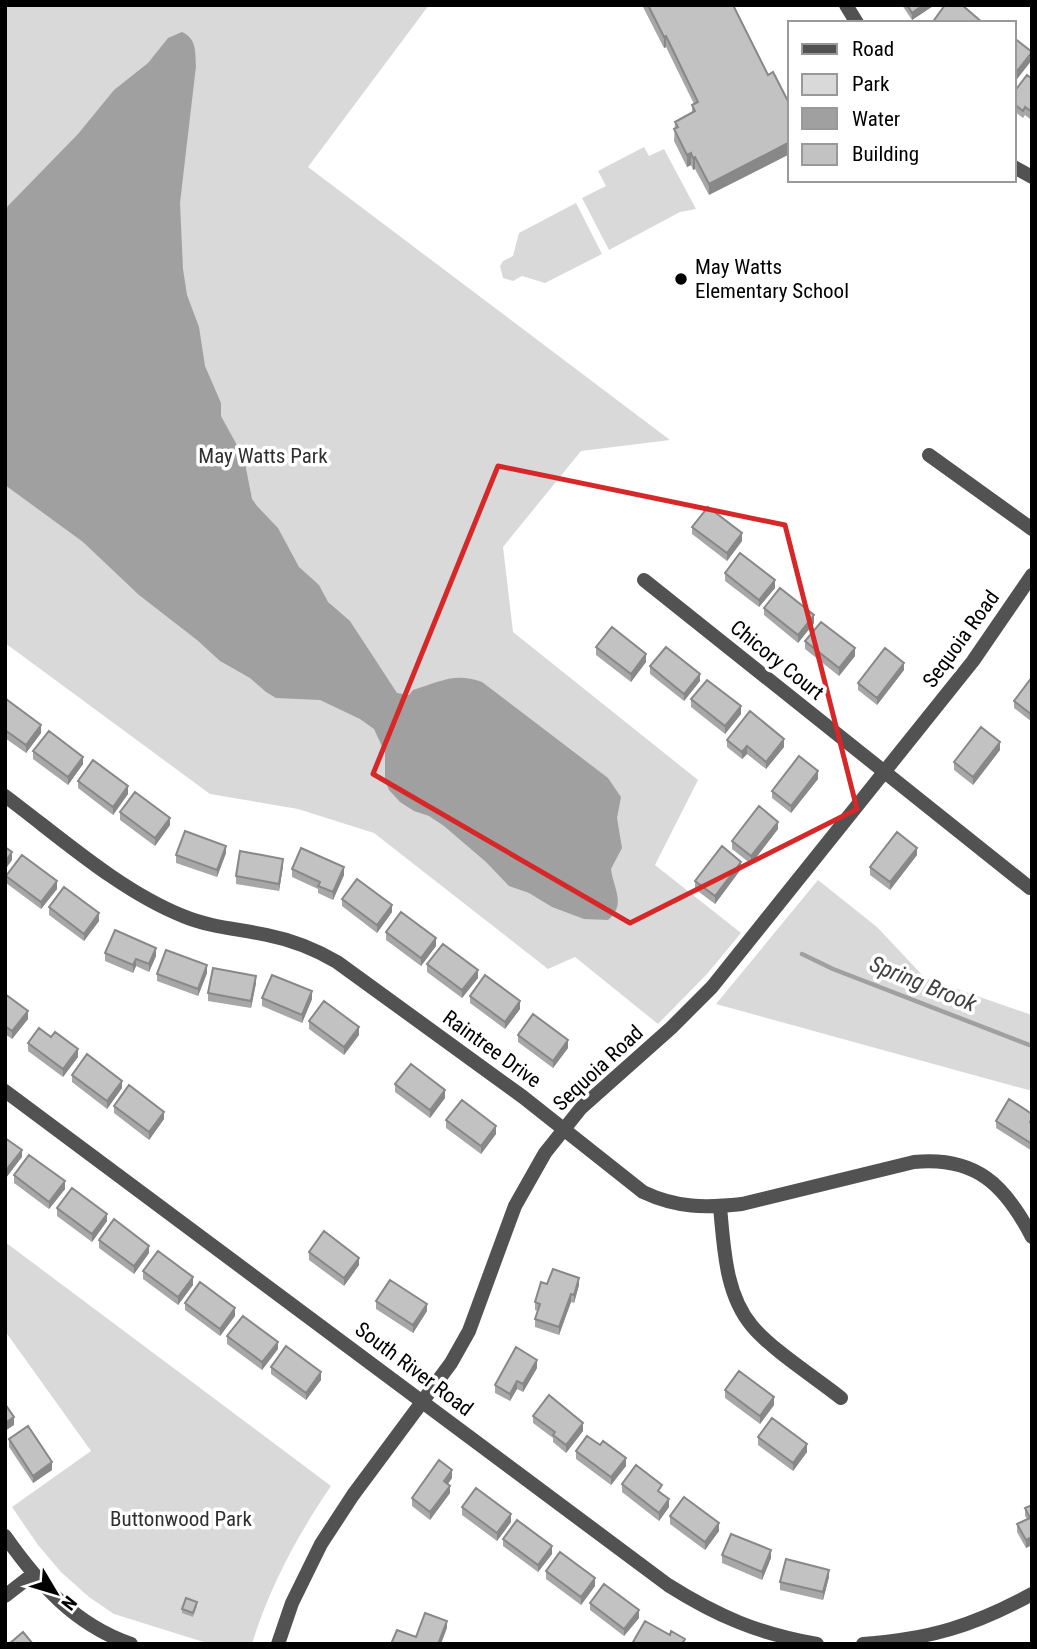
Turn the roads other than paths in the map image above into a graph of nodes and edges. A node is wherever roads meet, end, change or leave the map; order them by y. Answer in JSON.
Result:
{"nodes":[{"id":1,"x":846,"y":5,"type":"edge"},
{"id":2,"x":856,"y":21,"type":"edge"},
{"id":3,"x":1016,"y":168,"type":"edge"},
{"id":4,"x":1032,"y":177,"type":"edge"},
{"id":5,"x":929,"y":455,"type":"dead end"},
{"id":6,"x":1032,"y":529,"type":"edge"},
{"id":7,"x":1032,"y":575,"type":"edge"},
{"id":8,"x":644,"y":580,"type":"dead end"},
{"id":9,"x":885,"y":772,"type":"junction"},
{"id":10,"x":5,"y":796,"type":"edge"},
{"id":11,"x":1030,"y":888,"type":"edge"},
{"id":12,"x":5,"y":1091,"type":"edge"},
{"id":13,"x":564,"y":1129,"type":"junction"},
{"id":14,"x":720,"y":1207,"type":"junction"},
{"id":15,"x":1032,"y":1237,"type":"edge"},
{"id":16,"x":841,"y":1398,"type":"dead end"},
{"id":17,"x":423,"y":1402,"type":"junction"},
{"id":18,"x":5,"y":1536,"type":"edge"},
{"id":19,"x":32,"y":1575,"type":"junction"},
{"id":20,"x":5,"y":1596,"type":"edge"},
{"id":21,"x":1027,"y":1597,"type":"edge"},
{"id":22,"x":1032,"y":1613,"type":"edge"},
{"id":23,"x":131,"y":1644,"type":"edge"},
{"id":24,"x":278,"y":1644,"type":"edge"},
{"id":25,"x":817,"y":1644,"type":"edge"},
{"id":26,"x":863,"y":1644,"type":"edge"}],
"edges":[{"from":1,"to":2,"type":"street"},
{"from":3,"to":4,"type":"street"},
{"from":5,"to":6,"type":"street"},
{"from":7,"to":9,"type":"street","name":"Sequoia Road"},
{"from":8,"to":9,"type":"street","name":"Chicory Court"},
{"from":9,"to":11,"type":"street","name":"Chicory Court"},
{"from":9,"to":13,"type":"street","name":"Sequoia Road"},
{"from":10,"to":13,"type":"street","name":"Raintree Drive"},
{"from":12,"to":17,"type":"street","name":"South River Road"},
{"from":13,"to":14,"type":"street","name":"Raintree Drive"},
{"from":13,"to":17,"type":"street","name":"Sequoia Road"},
{"from":14,"to":15,"type":"street","name":"Raintree Drive"},
{"from":14,"to":16,"type":"street"},
{"from":17,"to":24,"type":"street","name":"Sequoia Road"},
{"from":17,"to":25,"type":"street","name":"South River Road"},
{"from":18,"to":19,"type":"street"},
{"from":19,"to":20,"type":"street"},
{"from":19,"to":23,"type":"street"},
{"from":21,"to":22,"type":"street"},
{"from":21,"to":26,"type":"street"}]}
